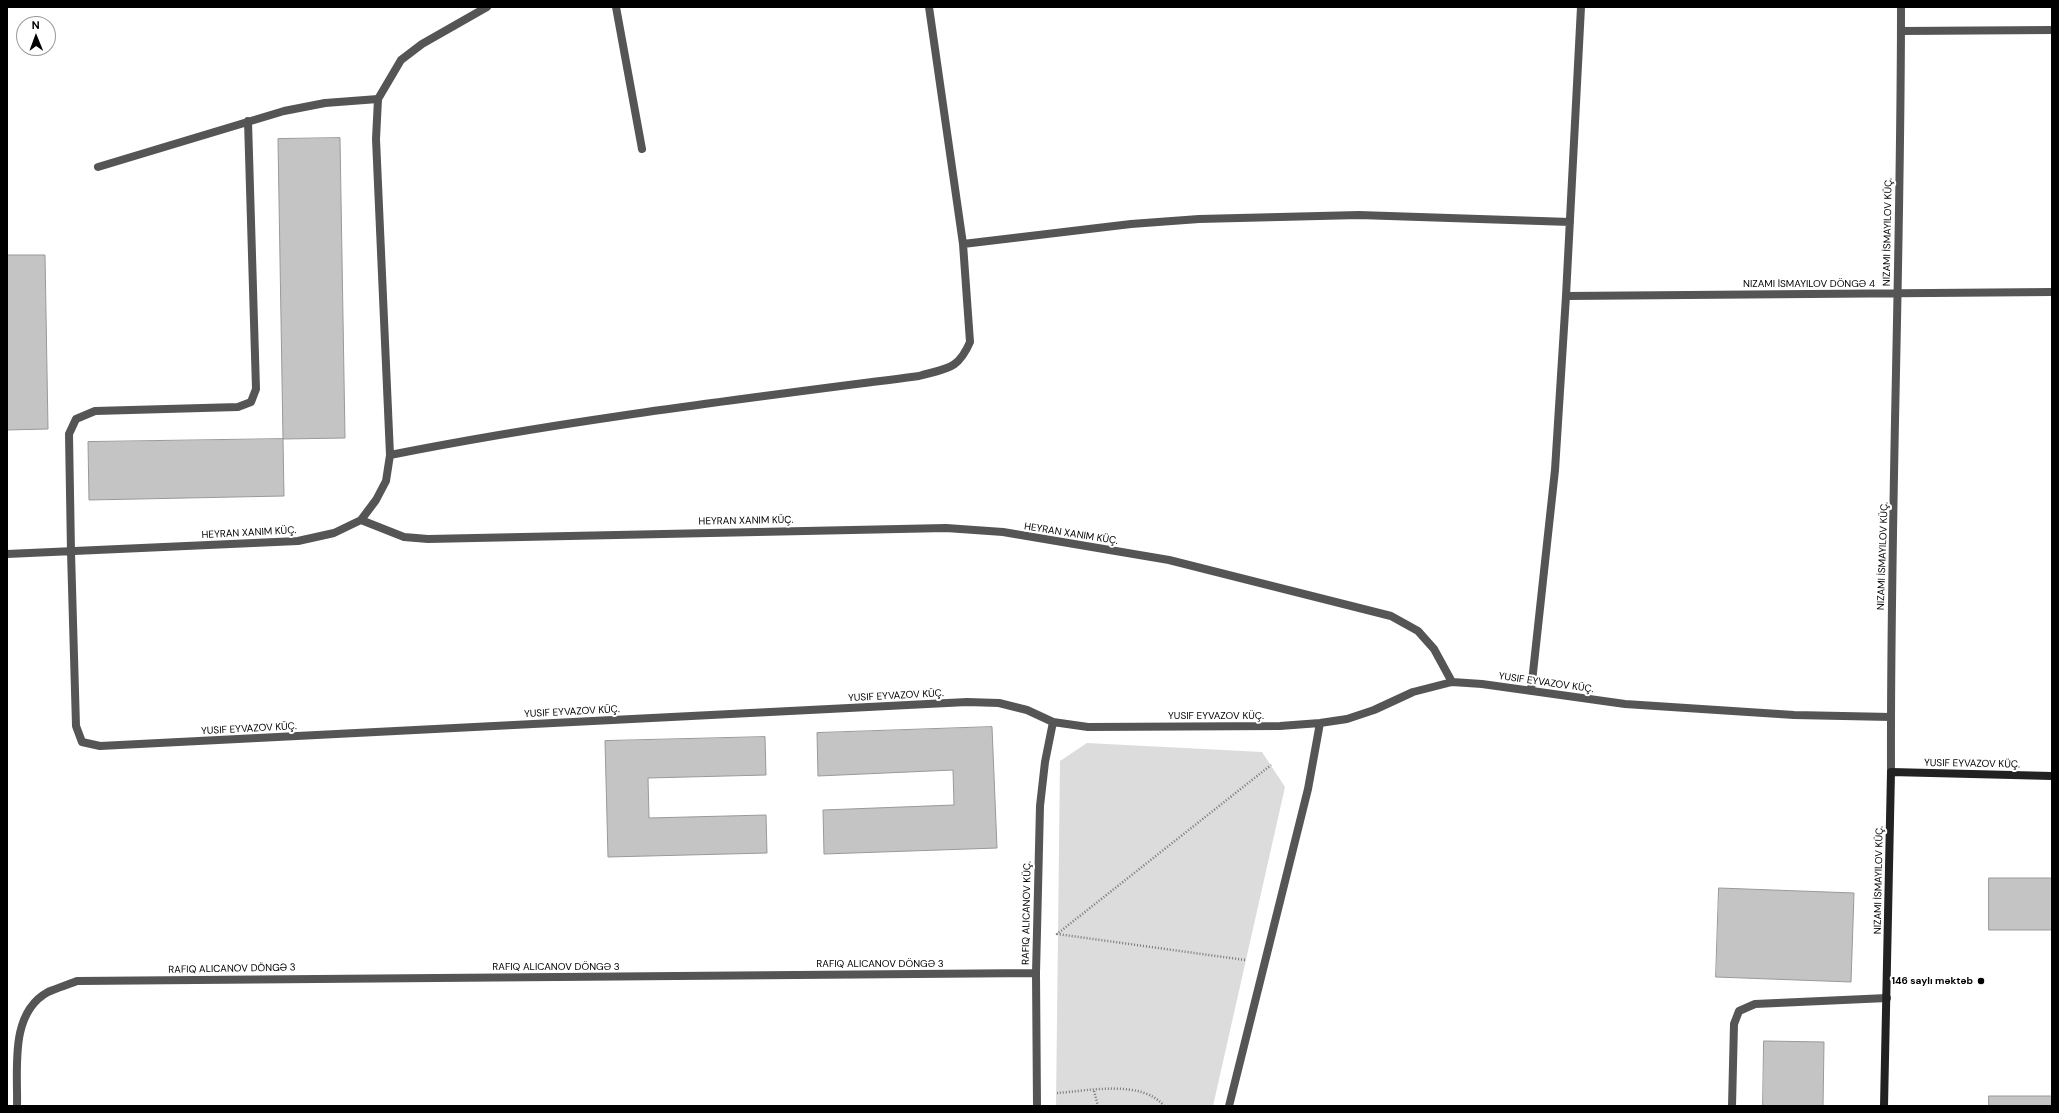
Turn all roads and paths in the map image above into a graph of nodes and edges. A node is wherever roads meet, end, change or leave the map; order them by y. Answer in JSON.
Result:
{"nodes":[{"id":1,"x":487,"y":7,"type":"edge"},
{"id":2,"x":616,"y":7,"type":"edge"},
{"id":3,"x":929,"y":7,"type":"edge"},
{"id":4,"x":1581,"y":7,"type":"edge"},
{"id":5,"x":1901,"y":7,"type":"edge"},
{"id":6,"x":2052,"y":30,"type":"edge"},
{"id":7,"x":1901,"y":31,"type":"junction"},
{"id":8,"x":378,"y":99,"type":"junction"},
{"id":9,"x":248,"y":121,"type":"junction"},
{"id":10,"x":642,"y":149,"type":"dead end"},
{"id":11,"x":98,"y":167,"type":"dead end"},
{"id":12,"x":1570,"y":222,"type":"junction"},
{"id":13,"x":962,"y":244,"type":"junction"},
{"id":14,"x":2052,"y":292,"type":"edge"},
{"id":15,"x":1897,"y":294,"type":"junction"},
{"id":16,"x":1566,"y":296,"type":"junction"},
{"id":17,"x":390,"y":455,"type":"junction"},
{"id":18,"x":361,"y":520,"type":"junction"},
{"id":19,"x":71,"y":552,"type":"junction"},
{"id":20,"x":7,"y":554,"type":"edge"},
{"id":21,"x":1452,"y":682,"type":"junction"},
{"id":22,"x":1531,"y":691,"type":"junction"},
{"id":23,"x":1891,"y":717,"type":"junction"},
{"id":24,"x":1053,"y":722,"type":"junction"},
{"id":25,"x":1320,"y":723,"type":"junction"},
{"id":26,"x":1271,"y":766,"type":"dead end"},
{"id":27,"x":1891,"y":772,"type":"junction"},
{"id":28,"x":2052,"y":776,"type":"edge"},
{"id":29,"x":1246,"y":961,"type":"dead end"},
{"id":30,"x":1036,"y":973,"type":"junction"},
{"id":31,"x":1887,"y":998,"type":"junction"},
{"id":32,"x":1094,"y":1091,"type":"junction"},
{"id":33,"x":1056,"y":1093,"type":"dead end"},
{"id":34,"x":17,"y":1106,"type":"edge"},
{"id":35,"x":1036,"y":1106,"type":"edge"},
{"id":36,"x":1098,"y":1106,"type":"edge"},
{"id":37,"x":1164,"y":1106,"type":"edge"},
{"id":38,"x":1228,"y":1106,"type":"edge"},
{"id":39,"x":1732,"y":1106,"type":"edge"},
{"id":40,"x":1884,"y":1106,"type":"edge"}],
"edges":[{"from":1,"to":8,"type":"street"},
{"from":2,"to":10,"type":"street"},
{"from":3,"to":13,"type":"street"},
{"from":4,"to":12,"type":"street"},
{"from":5,"to":7,"type":"street"},
{"from":6,"to":7,"type":"street"},
{"from":7,"to":15,"type":"street"},
{"from":8,"to":9,"type":"street"},
{"from":8,"to":17,"type":"street"},
{"from":9,"to":11,"type":"street"},
{"from":9,"to":19,"type":"street"},
{"from":12,"to":13,"type":"street"},
{"from":12,"to":16,"type":"street"},
{"from":13,"to":17,"type":"street"},
{"from":14,"to":15,"type":"street"},
{"from":15,"to":16,"type":"street"},
{"from":15,"to":23,"type":"street"},
{"from":16,"to":22,"type":"street"},
{"from":17,"to":18,"type":"street"},
{"from":18,"to":19,"type":"street"},
{"from":18,"to":21,"type":"street"},
{"from":19,"to":20,"type":"street"},
{"from":19,"to":24,"type":"street","name":"YUSIF EYVAZOV KÜÇ."},
{"from":21,"to":22,"type":"street","name":"YUSIF EYVAZOV KÜÇ."},
{"from":21,"to":25,"type":"street","name":"YUSIF EYVAZOV KÜÇ."},
{"from":22,"to":23,"type":"street","name":"YUSIF EYVAZOV KÜÇ."},
{"from":23,"to":27,"type":"street"},
{"from":24,"to":25,"type":"street","name":"YUSIF EYVAZOV KÜÇ."},
{"from":24,"to":30,"type":"street"},
{"from":25,"to":38,"type":"street"},
{"from":26,"to":29,"type":"path"},
{"from":27,"to":28,"type":"street","name":"YUSIF EYVAZOV KÜÇ."},
{"from":27,"to":31,"type":"street"},
{"from":30,"to":34,"type":"street"},
{"from":30,"to":35,"type":"street"},
{"from":31,"to":39,"type":"street"},
{"from":31,"to":40,"type":"street"},
{"from":32,"to":33,"type":"path"},
{"from":32,"to":36,"type":"path"},
{"from":32,"to":37,"type":"path"}]}
